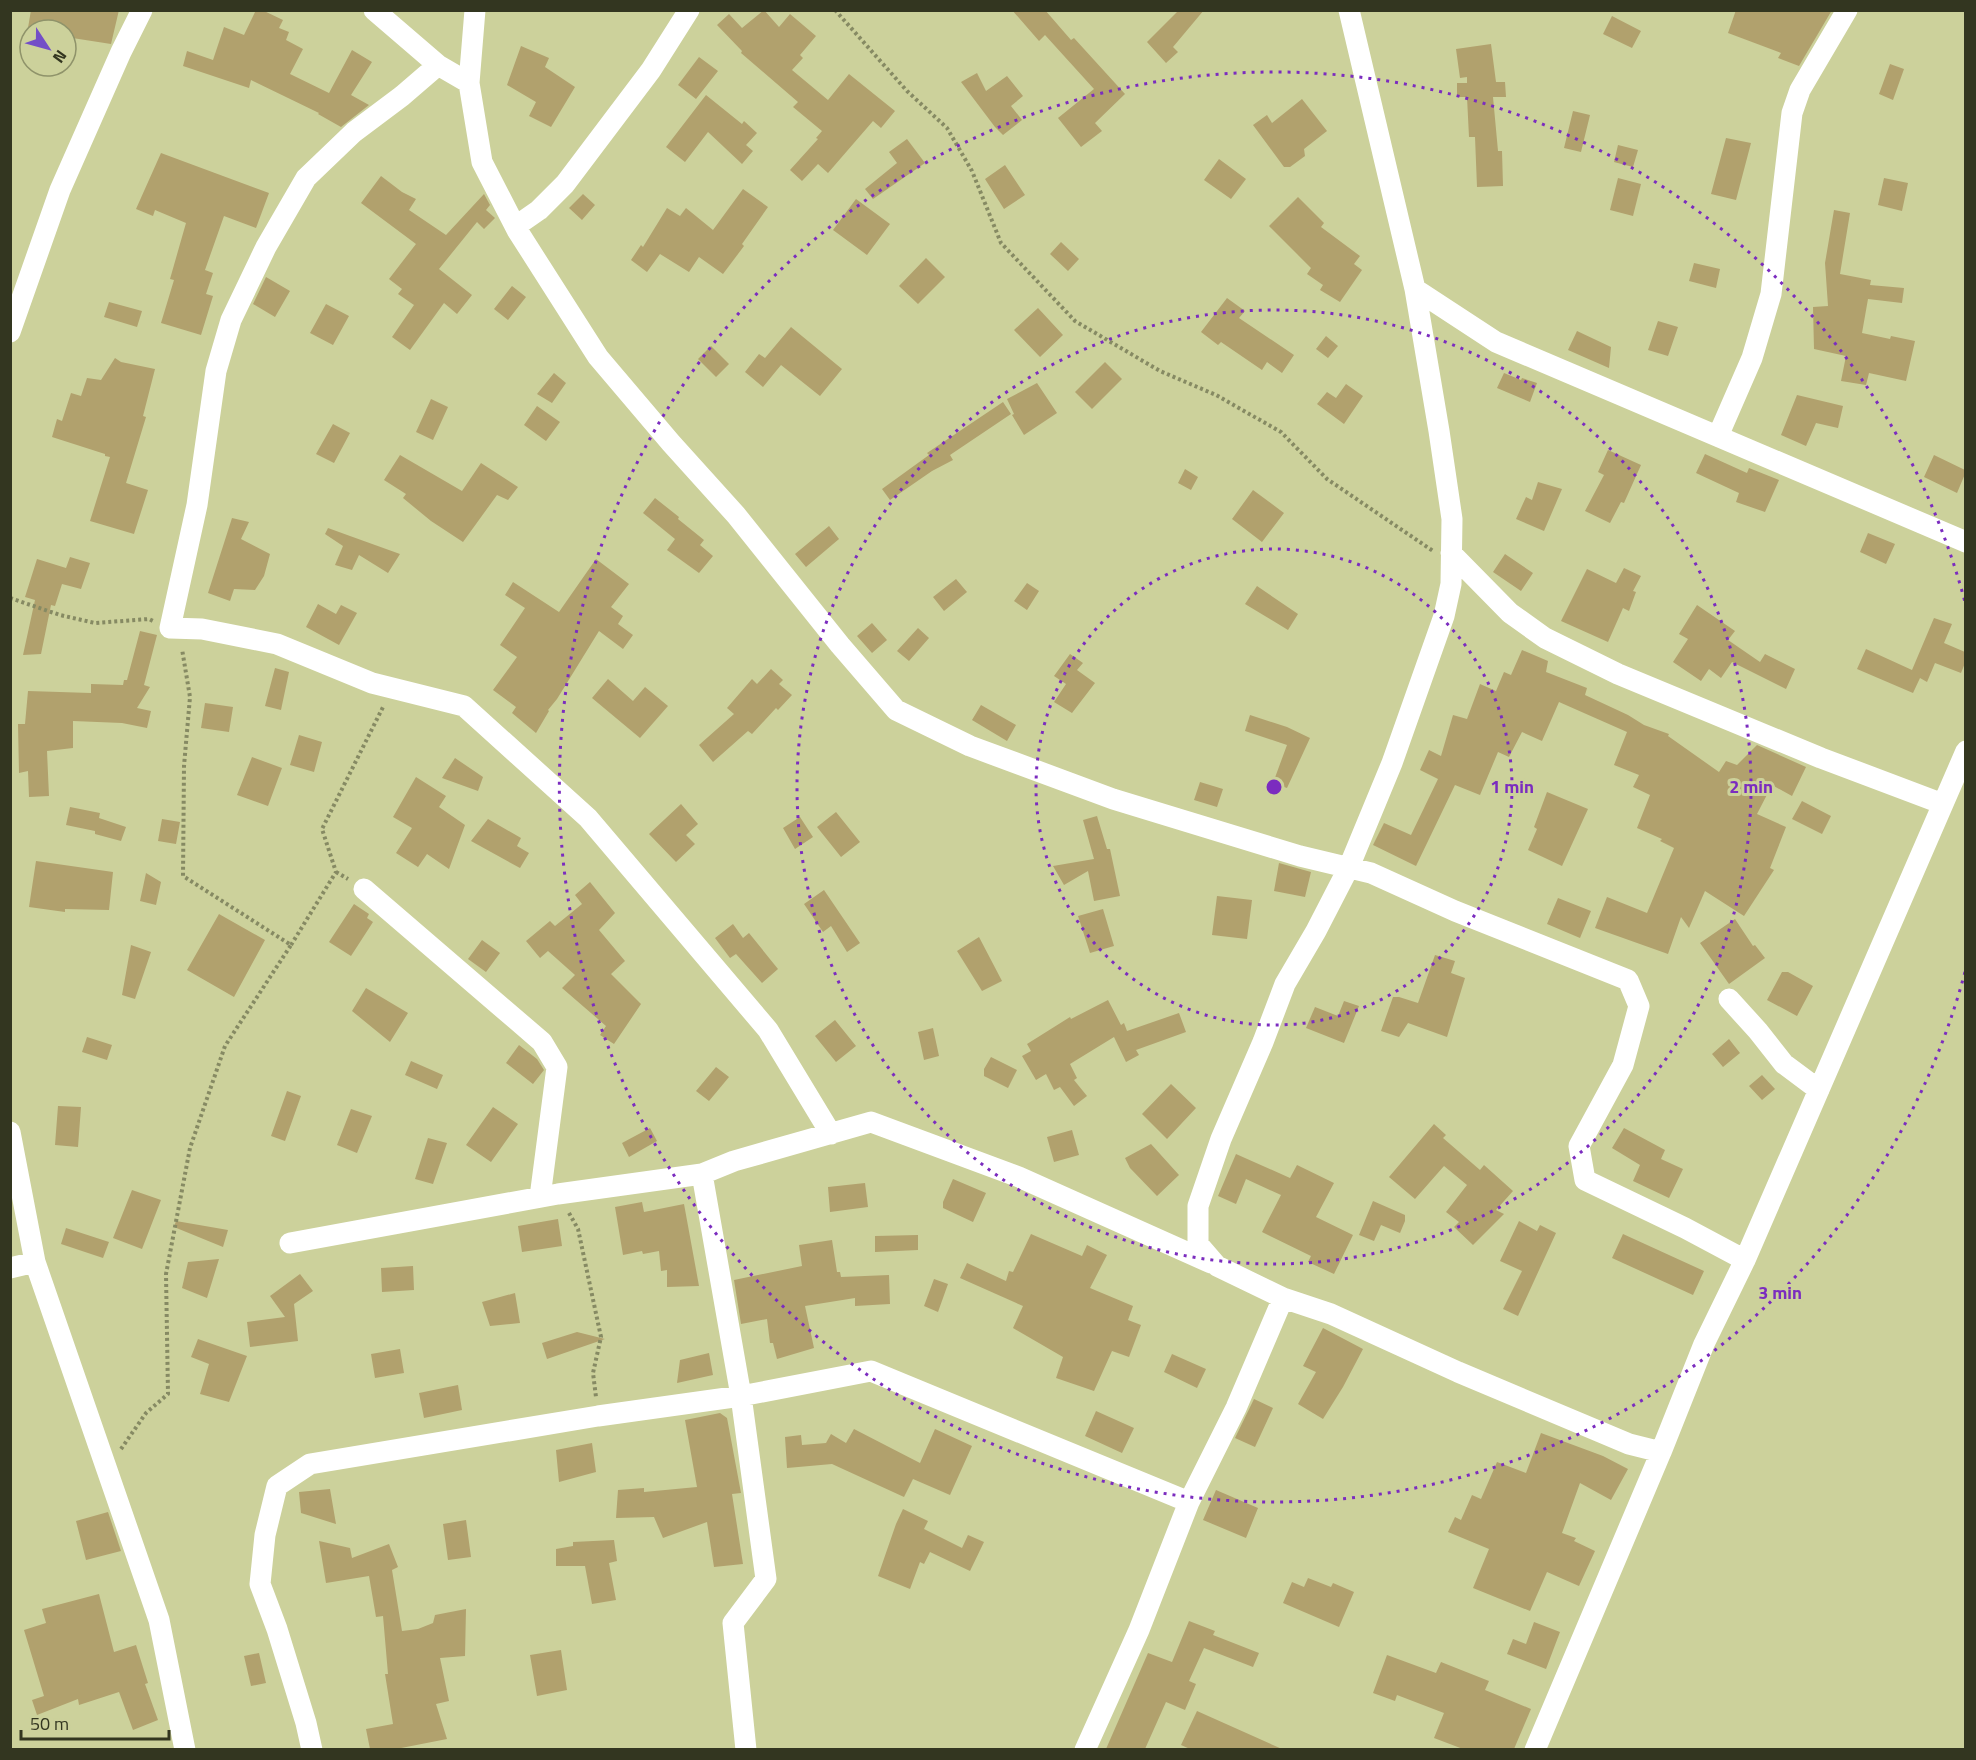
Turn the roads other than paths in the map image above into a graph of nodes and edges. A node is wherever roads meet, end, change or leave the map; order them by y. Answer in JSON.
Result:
{"nodes":[{"id":1,"x":142,"y":10,"type":"edge"},
{"id":2,"x":374,"y":10,"type":"edge"},
{"id":3,"x":475,"y":10,"type":"edge"},
{"id":4,"x":689,"y":10,"type":"edge"},
{"id":5,"x":1349,"y":10,"type":"edge"},
{"id":6,"x":1847,"y":10,"type":"edge"},
{"id":7,"x":438,"y":65,"type":"junction"},
{"id":8,"x":469,"y":83,"type":"junction"},
{"id":9,"x":516,"y":226,"type":"junction"},
{"id":10,"x":1415,"y":290,"type":"junction"},
{"id":11,"x":10,"y":333,"type":"edge"},
{"id":12,"x":1718,"y":436,"type":"junction"},
{"id":13,"x":1965,"y":542,"type":"edge"},
{"id":14,"x":1451,"y":558,"type":"junction"},
{"id":15,"x":1965,"y":751,"type":"edge"},
{"id":16,"x":1943,"y":804,"type":"junction"},
{"id":17,"x":1349,"y":867,"type":"junction"},
{"id":18,"x":364,"y":889,"type":"dead end"},
{"id":19,"x":1729,"y":999,"type":"dead end"},
{"id":20,"x":1819,"y":1090,"type":"junction"},
{"id":21,"x":10,"y":1132,"type":"edge"},
{"id":22,"x":831,"y":1134,"type":"junction"},
{"id":23,"x":702,"y":1174,"type":"junction"},
{"id":24,"x":549,"y":1195,"type":"junction"},
{"id":25,"x":290,"y":1243,"type":"dead end"},
{"id":26,"x":1745,"y":1260,"type":"junction"},
{"id":27,"x":34,"y":1262,"type":"junction"},
{"id":28,"x":1217,"y":1266,"type":"junction"},
{"id":29,"x":10,"y":1268,"type":"edge"},
{"id":30,"x":1282,"y":1298,"type":"junction"},
{"id":31,"x":741,"y":1396,"type":"junction"},
{"id":32,"x":1661,"y":1452,"type":"junction"},
{"id":33,"x":1189,"y":1502,"type":"junction"},
{"id":34,"x":184,"y":1749,"type":"edge"},
{"id":35,"x":312,"y":1749,"type":"edge"},
{"id":36,"x":746,"y":1749,"type":"edge"},
{"id":37,"x":1084,"y":1749,"type":"edge"},
{"id":38,"x":1535,"y":1749,"type":"edge"}],
"edges":[{"from":1,"to":11,"type":"street"},
{"from":2,"to":7,"type":"street"},
{"from":3,"to":8,"type":"street"},
{"from":4,"to":9,"type":"street"},
{"from":5,"to":10,"type":"street"},
{"from":6,"to":12,"type":"street"},
{"from":7,"to":8,"type":"street"},
{"from":7,"to":22,"type":"street"},
{"from":8,"to":9,"type":"street"},
{"from":9,"to":17,"type":"street"},
{"from":10,"to":12,"type":"street"},
{"from":10,"to":14,"type":"street"},
{"from":12,"to":13,"type":"street"},
{"from":14,"to":16,"type":"street"},
{"from":14,"to":17,"type":"street"},
{"from":15,"to":16,"type":"street"},
{"from":16,"to":20,"type":"street"},
{"from":17,"to":26,"type":"street"},
{"from":17,"to":28,"type":"street"},
{"from":18,"to":24,"type":"street"},
{"from":19,"to":20,"type":"street"},
{"from":20,"to":26,"type":"street"},
{"from":21,"to":27,"type":"street"},
{"from":22,"to":23,"type":"street"},
{"from":22,"to":28,"type":"street"},
{"from":23,"to":24,"type":"street"},
{"from":23,"to":31,"type":"street"},
{"from":24,"to":25,"type":"street"},
{"from":26,"to":32,"type":"street"},
{"from":27,"to":29,"type":"street"},
{"from":27,"to":34,"type":"street"},
{"from":28,"to":30,"type":"street"},
{"from":30,"to":32,"type":"street"},
{"from":30,"to":33,"type":"street"},
{"from":31,"to":33,"type":"street"},
{"from":31,"to":35,"type":"street"},
{"from":31,"to":36,"type":"street"},
{"from":32,"to":38,"type":"street"},
{"from":33,"to":37,"type":"street"}]}
